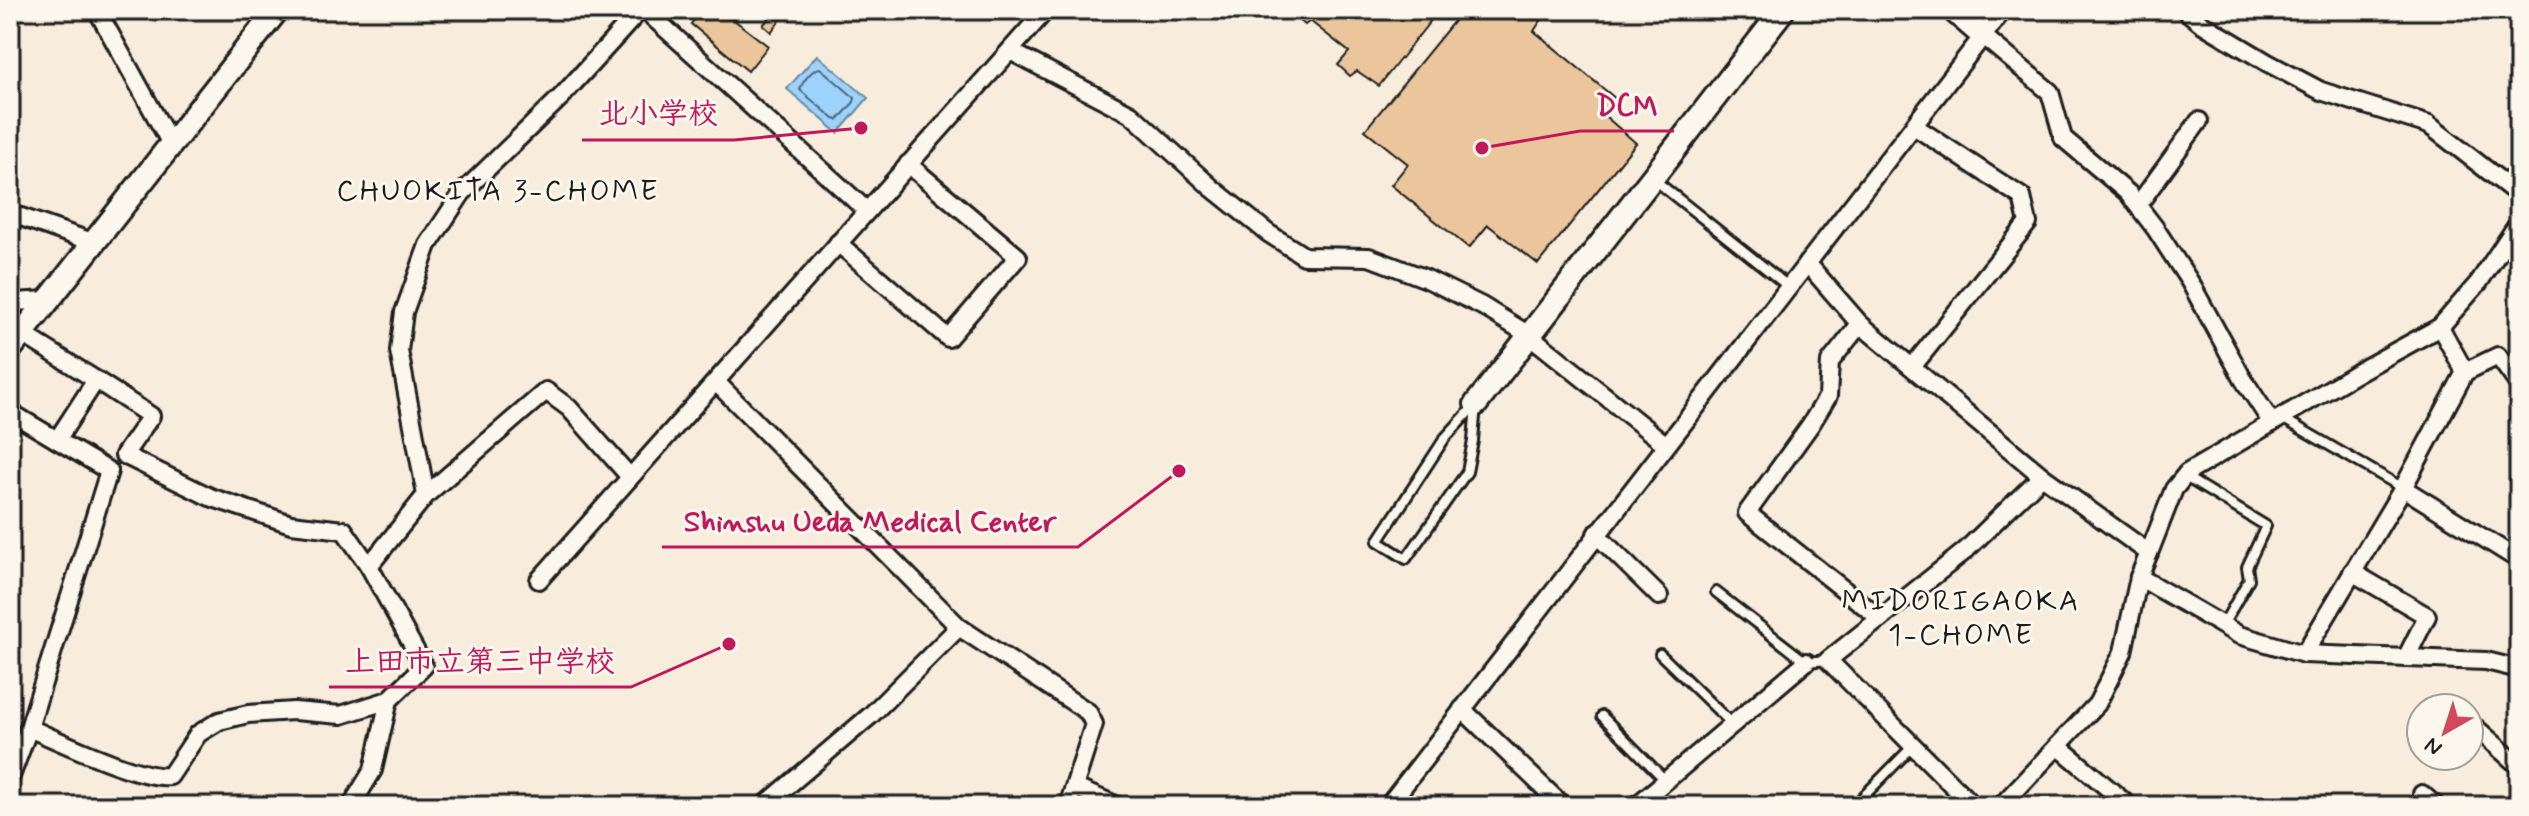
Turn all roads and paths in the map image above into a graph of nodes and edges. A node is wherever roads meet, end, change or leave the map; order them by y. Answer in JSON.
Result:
{"nodes":[{"id":1,"x":97,"y":10,"type":"edge"},
{"id":2,"x":277,"y":10,"type":"edge"},
{"id":3,"x":642,"y":10,"type":"edge"},
{"id":4,"x":1046,"y":10,"type":"edge"},
{"id":5,"x":1783,"y":10,"type":"edge"},
{"id":6,"x":1953,"y":10,"type":"edge"},
{"id":7,"x":2003,"y":10,"type":"edge"},
{"id":8,"x":2185,"y":10,"type":"edge"},
{"id":9,"x":1982,"y":35,"type":"junction"},
{"id":10,"x":1010,"y":51,"type":"junction"},
{"id":11,"x":2199,"y":121,"type":"dead end"},
{"id":12,"x":1914,"y":126,"type":"junction"},
{"id":13,"x":171,"y":144,"type":"junction"},
{"id":14,"x":908,"y":164,"type":"junction"},
{"id":15,"x":1652,"y":178,"type":"junction"},
{"id":16,"x":2519,"y":195,"type":"edge"},
{"id":17,"x":2138,"y":205,"type":"junction"},
{"id":18,"x":867,"y":211,"type":"junction"},
{"id":19,"x":10,"y":216,"type":"edge"},
{"id":20,"x":2519,"y":222,"type":"edge"},
{"id":21,"x":92,"y":242,"type":"junction"},
{"id":22,"x":838,"y":243,"type":"junction"},
{"id":23,"x":1807,"y":263,"type":"junction"},
{"id":24,"x":1789,"y":287,"type":"junction"},
{"id":25,"x":47,"y":300,"type":"junction"},
{"id":26,"x":10,"y":308,"type":"edge"},
{"id":27,"x":1860,"y":324,"type":"junction"},
{"id":28,"x":2440,"y":327,"type":"junction"},
{"id":29,"x":1529,"y":335,"type":"junction"},
{"id":30,"x":16,"y":341,"type":"edge"},
{"id":31,"x":1912,"y":367,"type":"junction"},
{"id":32,"x":2465,"y":372,"type":"junction"},
{"id":33,"x":96,"y":380,"type":"junction"},
{"id":34,"x":716,"y":382,"type":"junction"},
{"id":35,"x":2519,"y":385,"type":"edge"},
{"id":36,"x":1476,"y":404,"type":"junction"},
{"id":37,"x":10,"y":412,"type":"edge"},
{"id":38,"x":2276,"y":420,"type":"junction"},
{"id":39,"x":57,"y":440,"type":"junction"},
{"id":40,"x":1665,"y":444,"type":"junction"},
{"id":41,"x":2042,"y":476,"type":"junction"},
{"id":42,"x":2184,"y":476,"type":"junction"},
{"id":43,"x":630,"y":477,"type":"junction"},
{"id":44,"x":2403,"y":488,"type":"junction"},
{"id":45,"x":426,"y":495,"type":"junction"},
{"id":46,"x":1596,"y":534,"type":"junction"},
{"id":47,"x":2149,"y":553,"type":"junction"},
{"id":48,"x":2519,"y":560,"type":"edge"},
{"id":49,"x":369,"y":566,"type":"junction"},
{"id":50,"x":2352,"y":572,"type":"junction"},
{"id":51,"x":2139,"y":577,"type":"junction"},
{"id":52,"x":539,"y":580,"type":"dead end"},
{"id":53,"x":1716,"y":592,"type":"dead end"},
{"id":54,"x":1659,"y":596,"type":"dead end"},
{"id":55,"x":1881,"y":619,"type":"junction"},
{"id":56,"x":2222,"y":626,"type":"junction"},
{"id":57,"x":959,"y":627,"type":"junction"},
{"id":58,"x":1660,"y":654,"type":"dead end"},
{"id":59,"x":2304,"y":654,"type":"junction"},
{"id":60,"x":2406,"y":658,"type":"junction"},
{"id":61,"x":1828,"y":660,"type":"junction"},
{"id":62,"x":1806,"y":662,"type":"junction"},
{"id":63,"x":2519,"y":669,"type":"edge"},
{"id":64,"x":389,"y":700,"type":"junction"},
{"id":65,"x":1462,"y":709,"type":"junction"},
{"id":66,"x":1602,"y":716,"type":"dead end"},
{"id":67,"x":1733,"y":724,"type":"junction"},
{"id":68,"x":29,"y":728,"type":"junction"},
{"id":69,"x":2485,"y":736,"type":"edge"},
{"id":70,"x":1913,"y":746,"type":"junction"},
{"id":71,"x":2058,"y":746,"type":"junction"},
{"id":72,"x":2519,"y":766,"type":"edge"},
{"id":73,"x":10,"y":779,"type":"edge"},
{"id":74,"x":1666,"y":781,"type":"junction"},
{"id":75,"x":1076,"y":788,"type":"junction"},
{"id":76,"x":2422,"y":794,"type":"dead end"},
{"id":77,"x":351,"y":806,"type":"edge"},
{"id":78,"x":764,"y":806,"type":"edge"},
{"id":79,"x":1068,"y":806,"type":"edge"},
{"id":80,"x":1118,"y":806,"type":"edge"},
{"id":81,"x":1388,"y":806,"type":"edge"},
{"id":82,"x":1563,"y":806,"type":"edge"},
{"id":83,"x":1636,"y":806,"type":"edge"},
{"id":84,"x":1854,"y":806,"type":"edge"},
{"id":85,"x":1973,"y":806,"type":"edge"},
{"id":86,"x":2001,"y":806,"type":"edge"},
{"id":87,"x":2129,"y":806,"type":"edge"},
{"id":88,"x":2436,"y":806,"type":"edge"}],
"edges":[{"from":1,"to":13,"type":"street"},
{"from":2,"to":13,"type":"street"},
{"from":3,"to":18,"type":"street"},
{"from":3,"to":45,"type":"street"},
{"from":4,"to":10,"type":"street"},
{"from":5,"to":15,"type":"street"},
{"from":6,"to":9,"type":"street"},
{"from":7,"to":9,"type":"street"},
{"from":8,"to":16,"type":"street"},
{"from":9,"to":12,"type":"street"},
{"from":9,"to":17,"type":"street"},
{"from":10,"to":14,"type":"street"},
{"from":10,"to":29,"type":"street"},
{"from":11,"to":17,"type":"street"},
{"from":12,"to":23,"type":"street"},
{"from":12,"to":31,"type":"street"},
{"from":13,"to":21,"type":"street"},
{"from":14,"to":18,"type":"street"},
{"from":14,"to":22,"type":"street"},
{"from":15,"to":24,"type":"lane"},
{"from":15,"to":29,"type":"street"},
{"from":17,"to":38,"type":"street"},
{"from":18,"to":22,"type":"street"},
{"from":19,"to":21,"type":"street"},
{"from":20,"to":28,"type":"street"},
{"from":21,"to":25,"type":"street"},
{"from":22,"to":34,"type":"street"},
{"from":23,"to":24,"type":"street"},
{"from":23,"to":27,"type":"street"},
{"from":24,"to":40,"type":"street"},
{"from":25,"to":26,"type":"street"},
{"from":25,"to":30,"type":"street"},
{"from":27,"to":31,"type":"street"},
{"from":27,"to":55,"type":"street"},
{"from":28,"to":32,"type":"street"},
{"from":28,"to":38,"type":"street"},
{"from":29,"to":36,"type":"street"},
{"from":29,"to":40,"type":"street"},
{"from":30,"to":33,"type":"street"},
{"from":31,"to":41,"type":"street"},
{"from":32,"to":35,"type":"street"},
{"from":32,"to":44,"type":"street"},
{"from":33,"to":39,"type":"street"},
{"from":33,"to":49,"type":"street"},
{"from":34,"to":43,"type":"street"},
{"from":34,"to":57,"type":"street"},
{"from":36,"to":36,"type":"lane"},
{"from":37,"to":39,"type":"street"},
{"from":38,"to":42,"type":"street"},
{"from":38,"to":44,"type":"lane"},
{"from":39,"to":68,"type":"street"},
{"from":40,"to":46,"type":"street"},
{"from":41,"to":47,"type":"street"},
{"from":41,"to":55,"type":"street"},
{"from":42,"to":47,"type":"street"},
{"from":42,"to":56,"type":"lane"},
{"from":43,"to":45,"type":"street"},
{"from":43,"to":52,"type":"street"},
{"from":44,"to":48,"type":"street"},
{"from":44,"to":50,"type":"street"},
{"from":45,"to":49,"type":"street"},
{"from":46,"to":54,"type":"street"},
{"from":46,"to":65,"type":"street"},
{"from":47,"to":51,"type":"street"},
{"from":49,"to":64,"type":"street"},
{"from":50,"to":59,"type":"street"},
{"from":50,"to":60,"type":"street"},
{"from":51,"to":56,"type":"street"},
{"from":51,"to":71,"type":"street"},
{"from":53,"to":62,"type":"lane"},
{"from":55,"to":61,"type":"street"},
{"from":56,"to":59,"type":"street"},
{"from":57,"to":75,"type":"street"},
{"from":57,"to":78,"type":"street"},
{"from":58,"to":67,"type":"lane"},
{"from":59,"to":60,"type":"street"},
{"from":60,"to":63,"type":"street"},
{"from":61,"to":62,"type":"lane"},
{"from":61,"to":70,"type":"street"},
{"from":62,"to":67,"type":"street"},
{"from":64,"to":68,"type":"street"},
{"from":64,"to":77,"type":"street"},
{"from":65,"to":81,"type":"street"},
{"from":65,"to":82,"type":"street"},
{"from":66,"to":74,"type":"lane"},
{"from":67,"to":74,"type":"street"},
{"from":68,"to":73,"type":"street"},
{"from":69,"to":72,"type":"street"},
{"from":70,"to":84,"type":"lane"},
{"from":70,"to":85,"type":"street"},
{"from":71,"to":86,"type":"street"},
{"from":71,"to":87,"type":"street"},
{"from":74,"to":83,"type":"street"},
{"from":75,"to":79,"type":"street"},
{"from":75,"to":80,"type":"street"},
{"from":76,"to":88,"type":"street"}]}
